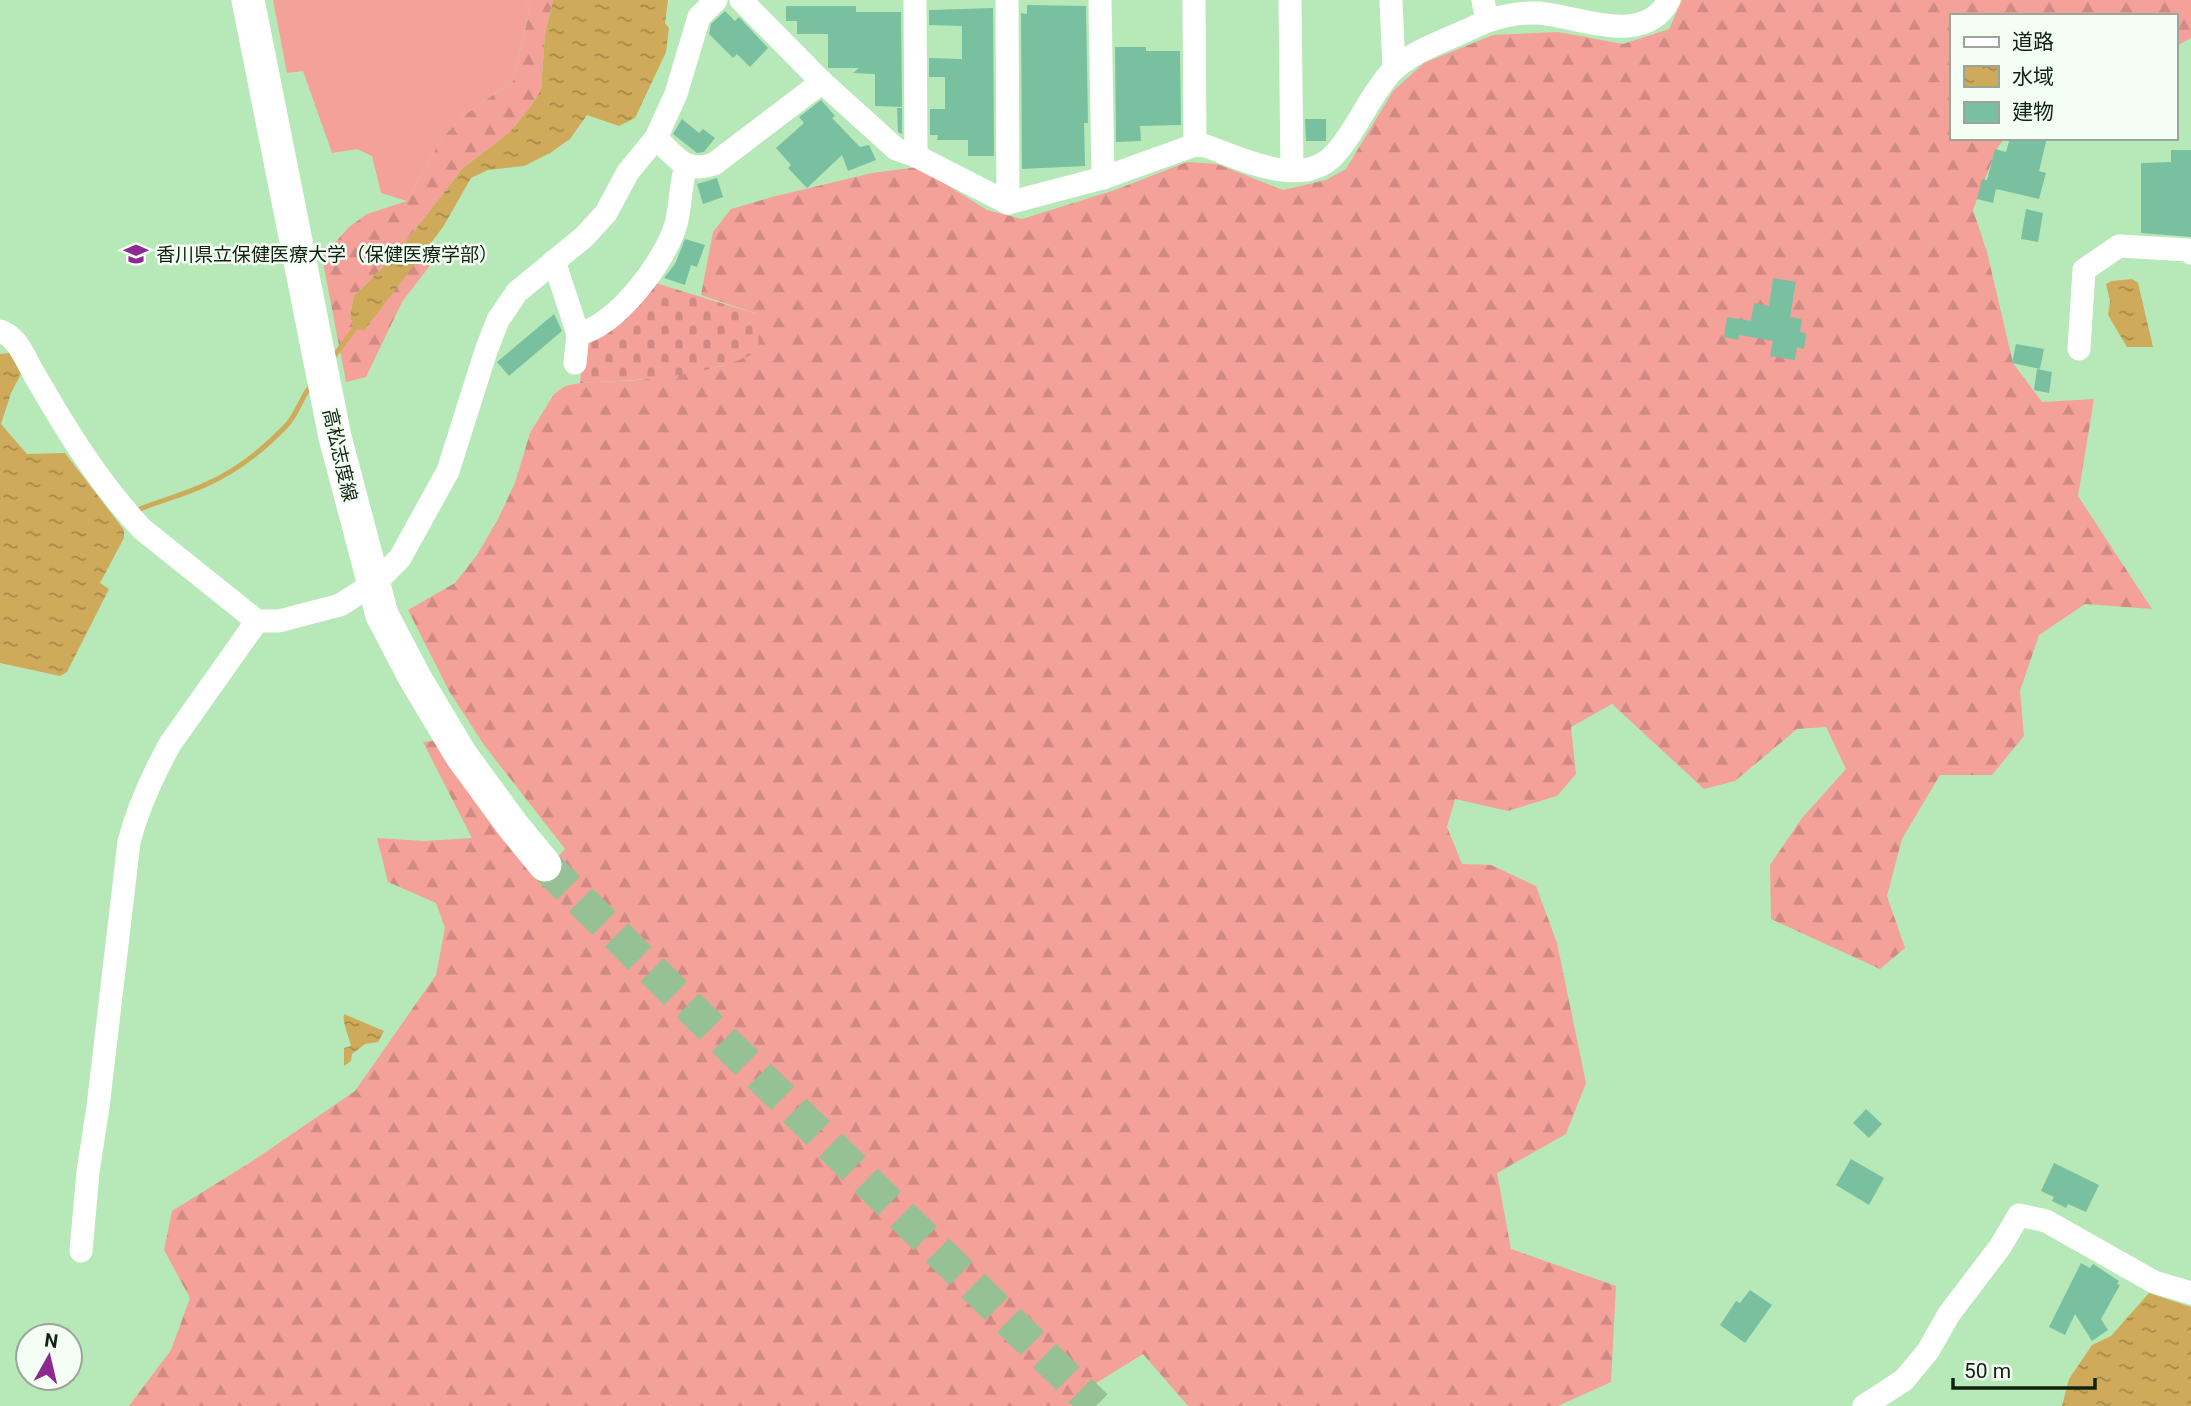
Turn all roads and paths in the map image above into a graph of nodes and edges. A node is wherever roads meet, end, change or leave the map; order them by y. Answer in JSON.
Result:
{"nodes":[{"id":1,"x":248,"y":0,"type":"edge"},
{"id":2,"x":716,"y":0,"type":"edge"},
{"id":3,"x":915,"y":0,"type":"edge"},
{"id":4,"x":1007,"y":0,"type":"edge"},
{"id":5,"x":1101,"y":0,"type":"edge"},
{"id":6,"x":1194,"y":0,"type":"edge"},
{"id":7,"x":1290,"y":0,"type":"edge"},
{"id":8,"x":1391,"y":0,"type":"edge"},
{"id":9,"x":1669,"y":0,"type":"edge"},
{"id":10,"x":744,"y":1,"type":"edge"},
{"id":11,"x":1485,"y":11,"type":"edge"},
{"id":12,"x":1394,"y":69,"type":"junction"},
{"id":13,"x":822,"y":82,"type":"junction"},
{"id":14,"x":656,"y":138,"type":"junction"},
{"id":15,"x":1195,"y":145,"type":"junction"},
{"id":16,"x":916,"y":156,"type":"junction"},
{"id":17,"x":686,"y":166,"type":"junction"},
{"id":18,"x":1292,"y":170,"type":"junction"},
{"id":19,"x":1103,"y":178,"type":"junction"},
{"id":20,"x":1008,"y":203,"type":"junction"},
{"id":21,"x":2190,"y":251,"type":"edge"},
{"id":22,"x":554,"y":261,"type":"junction"},
{"id":23,"x":0,"y":331,"type":"edge"},
{"id":24,"x":578,"y":334,"type":"junction"},
{"id":25,"x":2079,"y":349,"type":"dead end"},
{"id":26,"x":575,"y":363,"type":"dead end"},
{"id":27,"x":375,"y":583,"type":"junction"},
{"id":28,"x":257,"y":621,"type":"junction"},
{"id":29,"x":545,"y":864,"type":"tunnel mouth"},
{"id":30,"x":81,"y":1251,"type":"dead end"},
{"id":31,"x":2191,"y":1293,"type":"edge"},
{"id":32,"x":1864,"y":1406,"type":"edge"}],
"edges":[{"from":1,"to":27,"type":"main road","name":"高松志度線"},
{"from":2,"to":14,"type":"street"},
{"from":3,"to":16,"type":"street"},
{"from":4,"to":20,"type":"street"},
{"from":5,"to":19,"type":"street"},
{"from":6,"to":15,"type":"street"},
{"from":7,"to":18,"type":"street"},
{"from":8,"to":12,"type":"street"},
{"from":9,"to":11,"type":"street"},
{"from":10,"to":13,"type":"street"},
{"from":11,"to":12,"type":"street"},
{"from":12,"to":18,"type":"street"},
{"from":13,"to":16,"type":"street"},
{"from":13,"to":17,"type":"street"},
{"from":14,"to":17,"type":"street"},
{"from":14,"to":22,"type":"street"},
{"from":15,"to":18,"type":"street"},
{"from":15,"to":19,"type":"street"},
{"from":16,"to":20,"type":"street"},
{"from":17,"to":24,"type":"street"},
{"from":19,"to":20,"type":"street"},
{"from":21,"to":25,"type":"street"},
{"from":22,"to":24,"type":"street"},
{"from":22,"to":27,"type":"street"},
{"from":23,"to":28,"type":"street"},
{"from":24,"to":26,"type":"street"},
{"from":27,"to":28,"type":"street"},
{"from":27,"to":29,"type":"main road","name":"高松志度線"},
{"from":28,"to":30,"type":"street"},
{"from":31,"to":32,"type":"street"}]}
